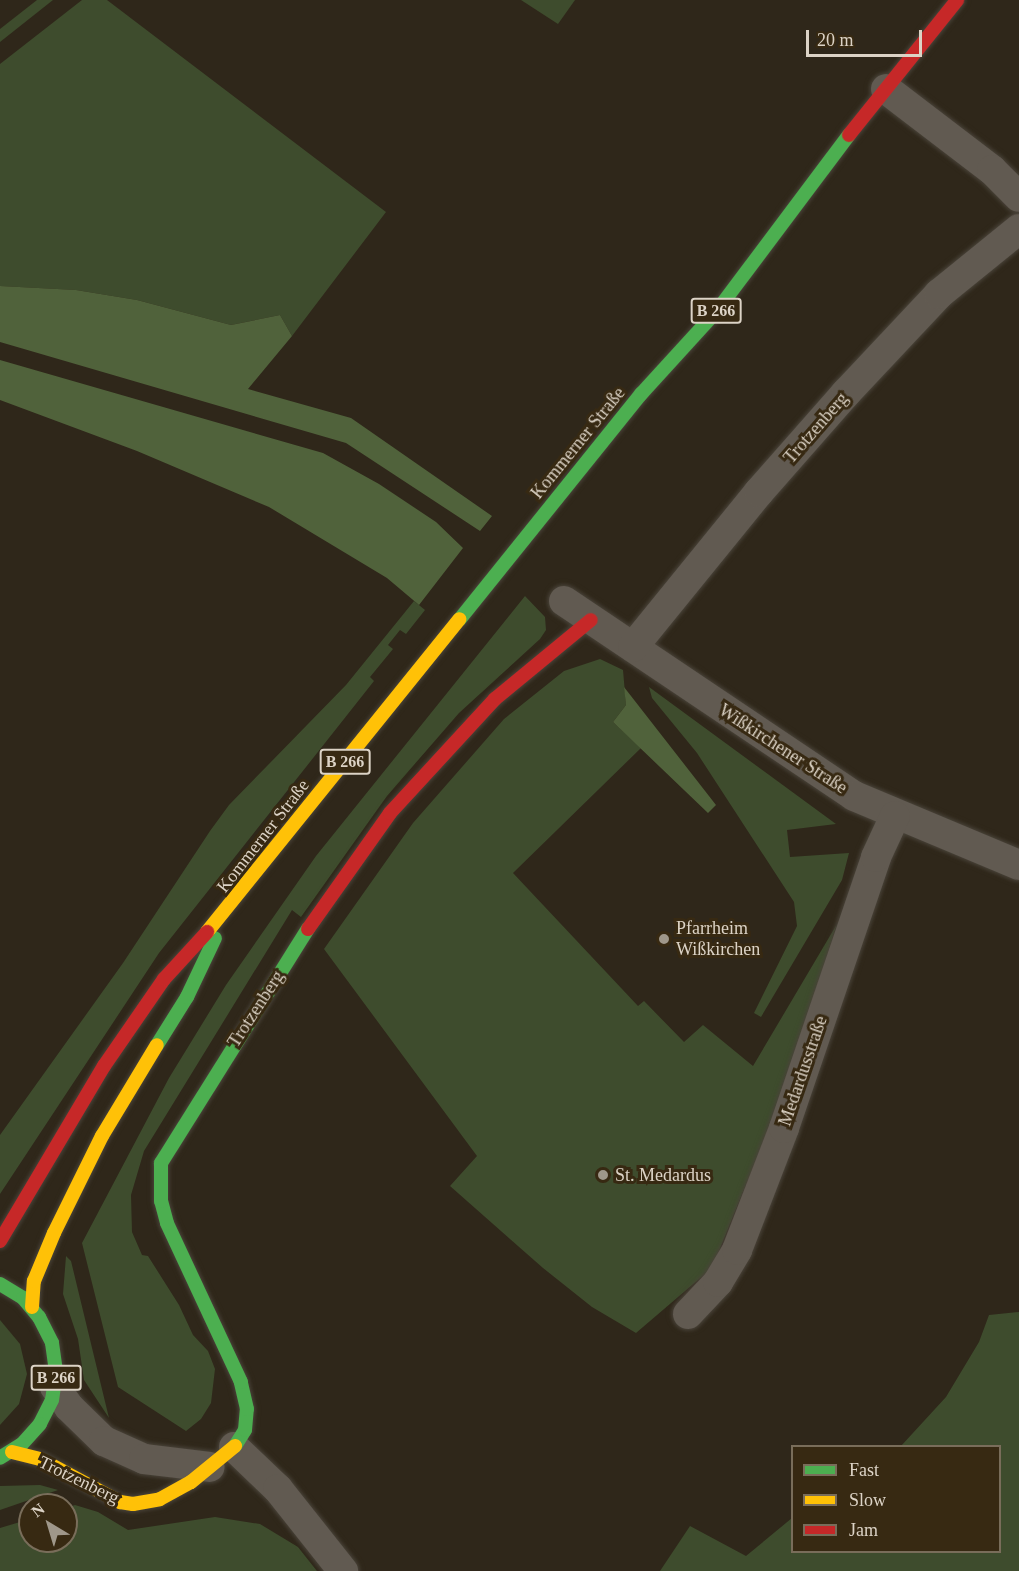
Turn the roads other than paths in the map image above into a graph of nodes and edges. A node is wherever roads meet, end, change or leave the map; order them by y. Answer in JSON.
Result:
{"nodes":[{"id":1,"x":957,"y":0,"type":"edge"},
{"id":2,"x":886,"y":88,"type":"junction"},
{"id":3,"x":1019,"y":197,"type":"edge"},
{"id":4,"x":1019,"y":229,"type":"edge"},
{"id":5,"x":564,"y":601,"type":"dead end"},
{"id":6,"x":591,"y":620,"type":"junction"},
{"id":7,"x":633,"y":647,"type":"junction"},
{"id":8,"x":895,"y":816,"type":"junction"},
{"id":9,"x":1019,"y":865,"type":"edge"},
{"id":10,"x":228,"y":909,"type":"junction"},
{"id":11,"x":0,"y":1241,"type":"edge"},
{"id":12,"x":0,"y":1284,"type":"edge"},
{"id":13,"x":32,"y":1307,"type":"junction"},
{"id":14,"x":688,"y":1314,"type":"dead end"},
{"id":15,"x":55,"y":1387,"type":"junction"},
{"id":16,"x":234,"y":1447,"type":"junction"},
{"id":17,"x":6,"y":1455,"type":"edge"},
{"id":18,"x":210,"y":1467,"type":"junction"},
{"id":19,"x":343,"y":1571,"type":"edge"}],
"edges":[{"from":1,"to":2,"type":"main road","name":"Kommerner Straße","number":"B 266"},
{"from":2,"to":3,"type":"street"},
{"from":2,"to":10,"type":"main road","name":"Kommerner Straße","number":"B 266"},
{"from":4,"to":7,"type":"street","name":"Trotzenberg"},
{"from":5,"to":6,"type":"street","name":"Wißkirchener Straße"},
{"from":6,"to":7,"type":"street","name":"Wißkirchener Straße"},
{"from":6,"to":16,"type":"main road","name":"Trotzenberg"},
{"from":7,"to":8,"type":"street","name":"Wißkirchener Straße"},
{"from":8,"to":9,"type":"street","name":"Wißkirchener Straße"},
{"from":8,"to":14,"type":"street","name":"Medardusstraße"},
{"from":10,"to":11,"type":"main road","name":"Kommerner Straße","number":"B 266"},
{"from":10,"to":13,"type":"main road","name":"Kommerner Straße","number":"B 266"},
{"from":12,"to":13,"type":"main road","number":"B 266"},
{"from":13,"to":15,"type":"main road","number":"B 266"},
{"from":15,"to":17,"type":"main road","number":"B 266"},
{"from":15,"to":18,"type":"street"},
{"from":16,"to":18,"type":"main road","name":"Trotzenberg"},
{"from":16,"to":19,"type":"street"},
{"from":17,"to":18,"type":"main road","name":"Trotzenberg"}]}
